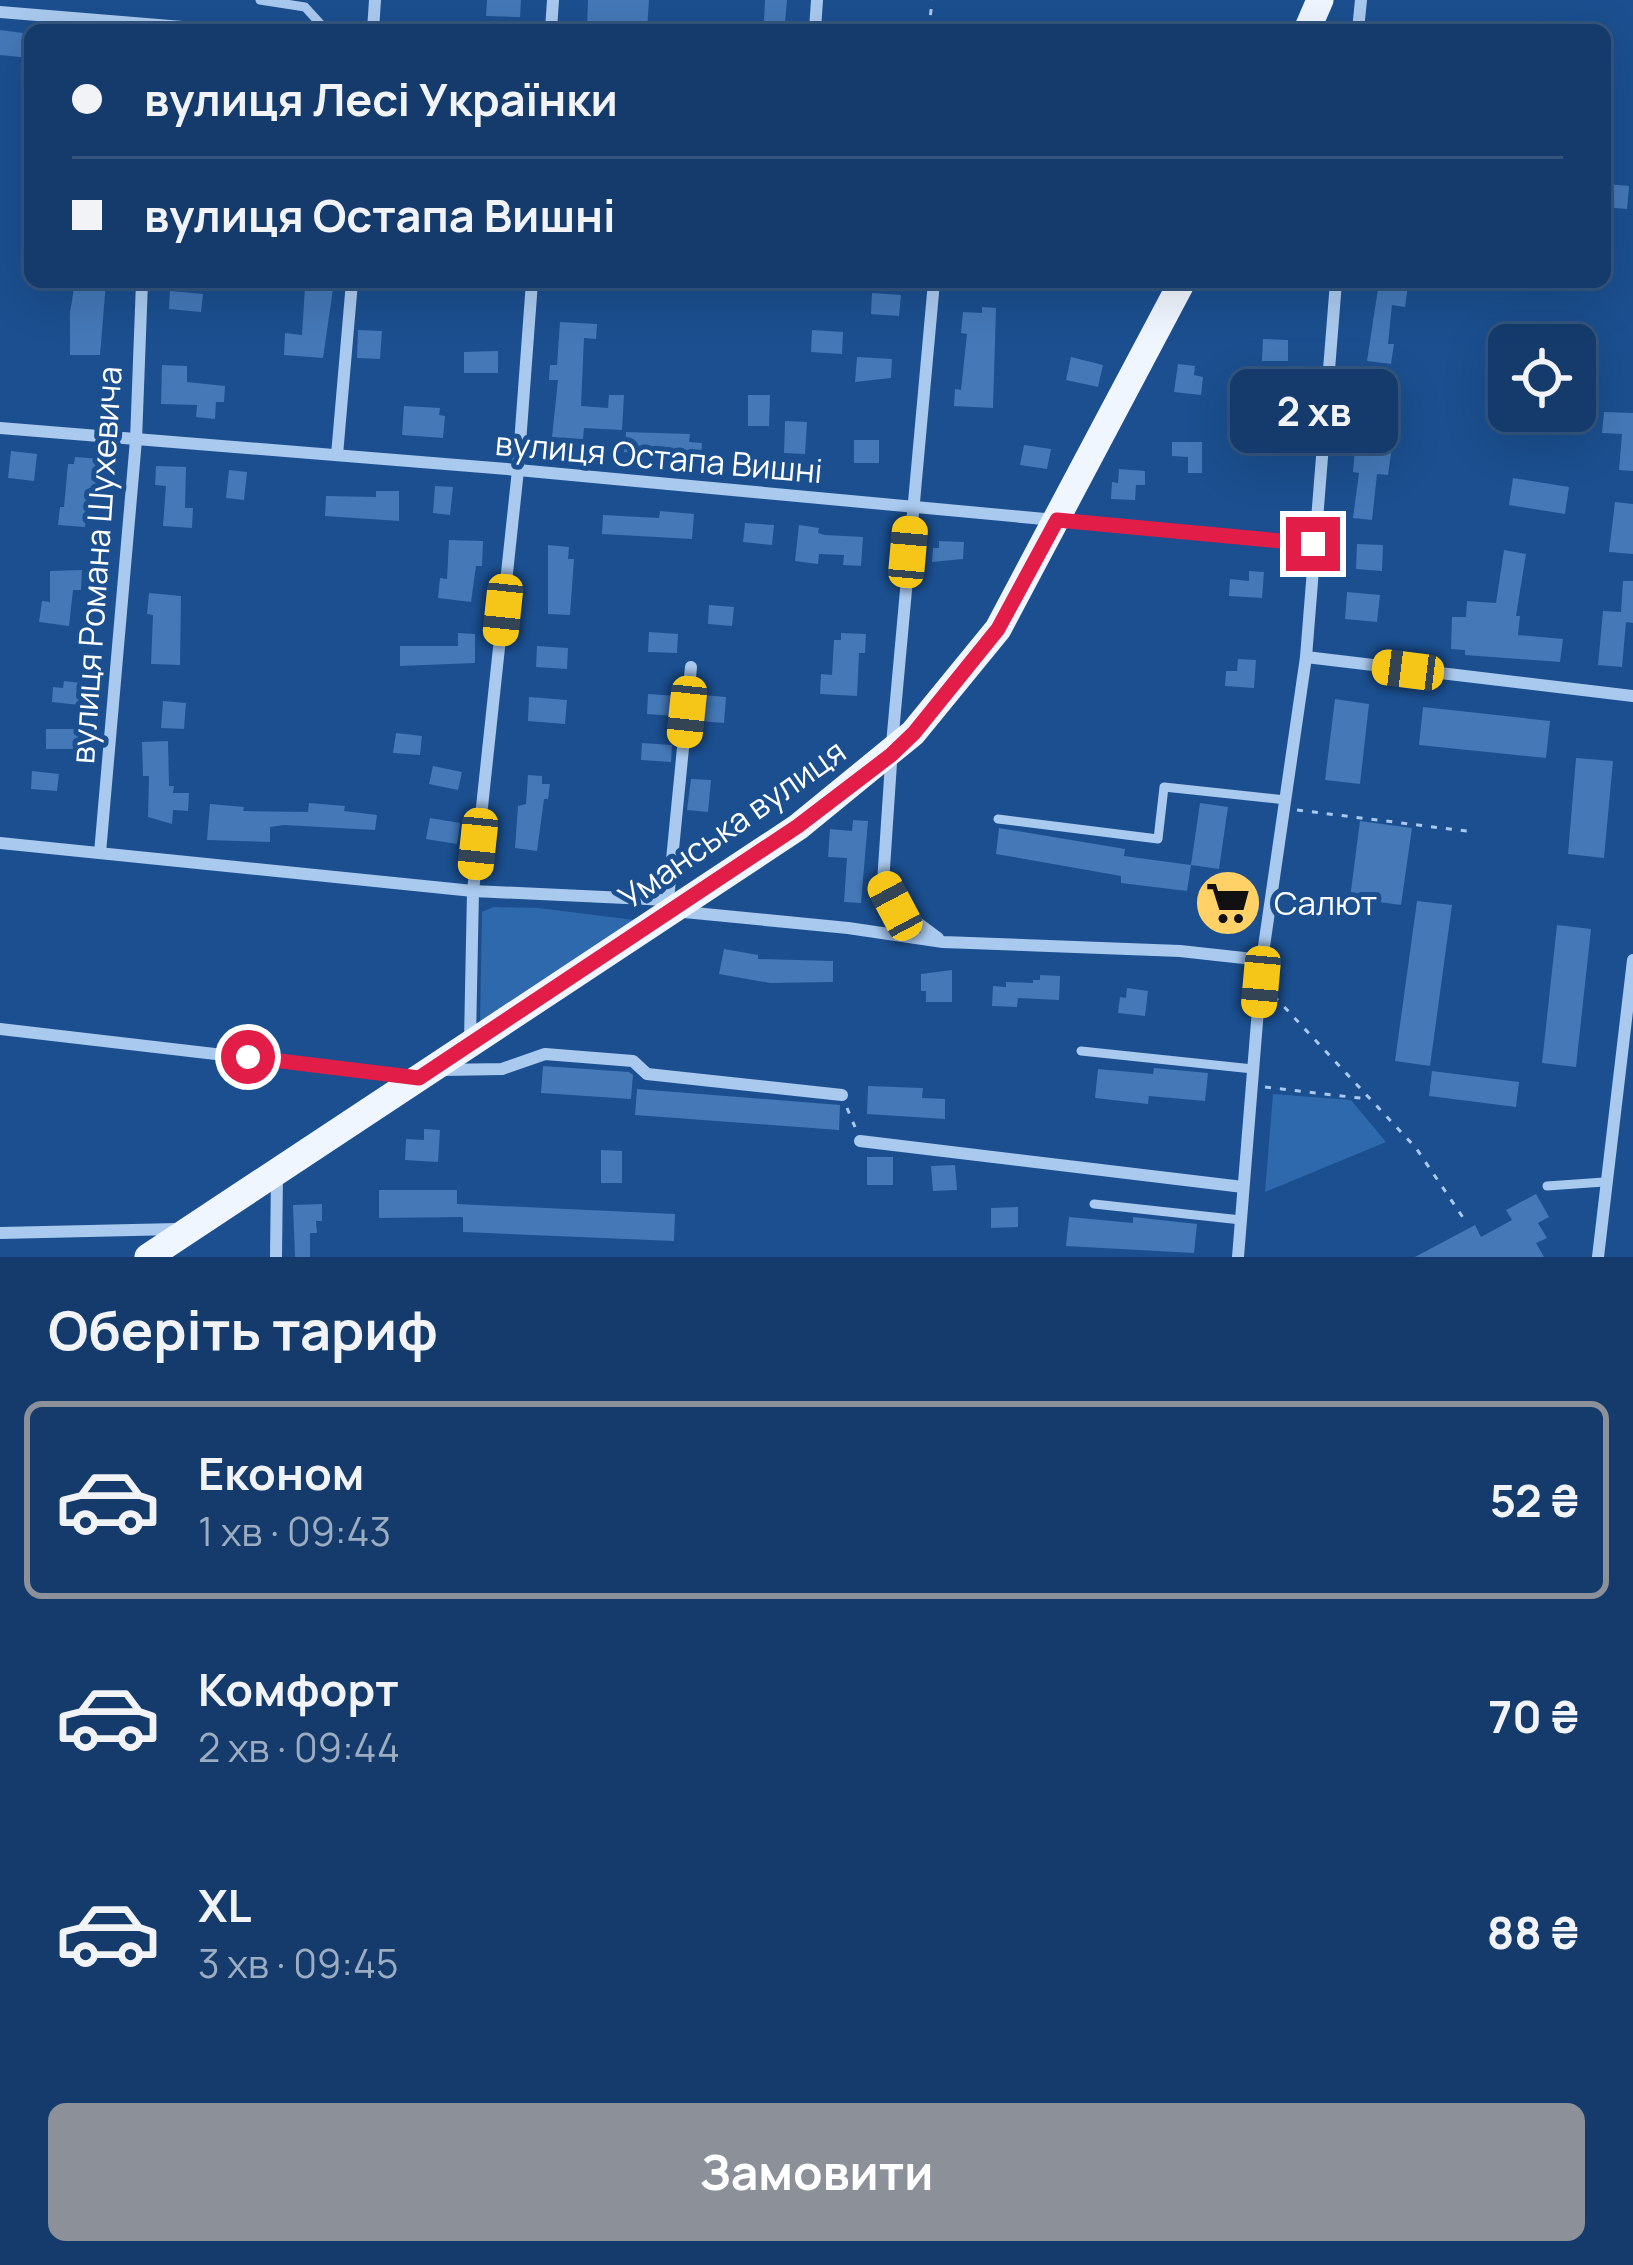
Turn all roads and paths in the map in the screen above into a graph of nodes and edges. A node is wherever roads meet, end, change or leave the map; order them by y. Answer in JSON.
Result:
{"nodes":[{"id":1,"x":260,"y":0,"type":"edge"},
{"id":2,"x":301,"y":3,"type":"edge"},
{"id":3,"x":0,"y":12,"type":"edge"},
{"id":4,"x":114,"y":24,"type":"edge"},
{"id":5,"x":142,"y":288,"type":"edge"},
{"id":6,"x":351,"y":288,"type":"edge"},
{"id":7,"x":532,"y":288,"type":"edge"},
{"id":8,"x":933,"y":288,"type":"edge"},
{"id":9,"x":1179,"y":288,"type":"edge"},
{"id":10,"x":1335,"y":288,"type":"edge"},
{"id":11,"x":0,"y":428,"type":"edge"},
{"id":12,"x":136,"y":440,"type":"junction"},
{"id":13,"x":337,"y":454,"type":"junction"},
{"id":14,"x":518,"y":470,"type":"junction"},
{"id":15,"x":912,"y":507,"type":"junction"},
{"id":16,"x":1057,"y":520,"type":"junction"},
{"id":17,"x":1313,"y":544,"type":"junction"},
{"id":18,"x":1306,"y":658,"type":"junction"},
{"id":19,"x":691,"y":667,"type":"dead end"},
{"id":20,"x":1633,"y":696,"type":"edge"},
{"id":21,"x":891,"y":755,"type":"junction"},
{"id":22,"x":1291,"y":805,"type":"junction"},
{"id":23,"x":998,"y":820,"type":"dead end"},
{"id":24,"x":1474,"y":832,"type":"dead end"},
{"id":25,"x":0,"y":843,"type":"edge"},
{"id":26,"x":100,"y":853,"type":"junction"},
{"id":27,"x":473,"y":891,"type":"junction"},
{"id":28,"x":673,"y":904,"type":"junction"},
{"id":29,"x":943,"y":942,"type":"junction"},
{"id":30,"x":1262,"y":960,"type":"junction"},
{"id":31,"x":1633,"y":960,"type":"edge"},
{"id":32,"x":1261,"y":982,"type":"junction"},
{"id":33,"x":0,"y":1029,"type":"edge"},
{"id":34,"x":470,"y":1044,"type":"junction"},
{"id":35,"x":1082,"y":1051,"type":"dead end"},
{"id":36,"x":1253,"y":1069,"type":"junction"},
{"id":37,"x":425,"y":1074,"type":"junction"},
{"id":38,"x":1252,"y":1085,"type":"junction"},
{"id":39,"x":842,"y":1095,"type":"joint"},
{"id":40,"x":1370,"y":1099,"type":"junction"},
{"id":41,"x":860,"y":1141,"type":"joint"},
{"id":42,"x":278,"y":1172,"type":"junction"},
{"id":43,"x":1604,"y":1182,"type":"junction"},
{"id":44,"x":1547,"y":1186,"type":"dead end"},
{"id":45,"x":1244,"y":1187,"type":"junction"},
{"id":46,"x":1094,"y":1204,"type":"dead end"},
{"id":47,"x":1464,"y":1219,"type":"dead end"},
{"id":48,"x":1240,"y":1220,"type":"junction"},
{"id":49,"x":190,"y":1229,"type":"junction"},
{"id":50,"x":0,"y":1234,"type":"edge"},
{"id":51,"x":148,"y":1257,"type":"edge"},
{"id":52,"x":276,"y":1257,"type":"edge"},
{"id":53,"x":1238,"y":1257,"type":"edge"},
{"id":54,"x":1598,"y":1257,"type":"edge"}],
"edges":[{"from":1,"to":2,"type":"lane"},
{"from":3,"to":4,"type":"street"},
{"from":5,"to":12,"type":"street","name":"вулиця Романа Шухевича"},
{"from":6,"to":13,"type":"street"},
{"from":7,"to":14,"type":"street"},
{"from":8,"to":15,"type":"street"},
{"from":9,"to":16,"type":"main road","name":"Уманська вулиця"},
{"from":10,"to":17,"type":"street"},
{"from":11,"to":12,"type":"street","name":"вулиця Остапа Вишні"},
{"from":12,"to":13,"type":"street","name":"вулиця Остапа Вишні"},
{"from":12,"to":26,"type":"street","name":"вулиця Романа Шухевича"},
{"from":13,"to":14,"type":"street","name":"вулиця Остапа Вишні"},
{"from":14,"to":15,"type":"street","name":"вулиця Остапа Вишні"},
{"from":14,"to":27,"type":"street"},
{"from":15,"to":16,"type":"street","name":"вулиця Остапа Вишні"},
{"from":15,"to":21,"type":"street"},
{"from":16,"to":17,"type":"street","name":"вулиця Остапа Вишні"},
{"from":16,"to":21,"type":"main road","name":"Уманська вулиця"},
{"from":17,"to":18,"type":"street"},
{"from":18,"to":20,"type":"street"},
{"from":18,"to":22,"type":"street"},
{"from":19,"to":28,"type":"street"},
{"from":21,"to":28,"type":"main road","name":"Уманська вулиця"},
{"from":21,"to":29,"type":"street"},
{"from":22,"to":23,"type":"lane"},
{"from":22,"to":24,"type":"path"},
{"from":22,"to":30,"type":"street"},
{"from":25,"to":26,"type":"street"},
{"from":26,"to":27,"type":"street"},
{"from":27,"to":28,"type":"street"},
{"from":27,"to":34,"type":"street"},
{"from":28,"to":29,"type":"street"},
{"from":28,"to":34,"type":"main road","name":"Уманська вулиця"},
{"from":29,"to":30,"type":"street"},
{"from":30,"to":32,"type":"street"},
{"from":31,"to":43,"type":"street"},
{"from":32,"to":36,"type":"street"},
{"from":32,"to":40,"type":"path"},
{"from":33,"to":37,"type":"street"},
{"from":34,"to":37,"type":"main road","name":"Уманська вулиця"},
{"from":35,"to":36,"type":"lane"},
{"from":36,"to":38,"type":"street"},
{"from":37,"to":39,"type":"street"},
{"from":37,"to":42,"type":"main road","name":"Уманська вулиця"},
{"from":38,"to":40,"type":"path"},
{"from":38,"to":45,"type":"street"},
{"from":39,"to":41,"type":"path"},
{"from":40,"to":47,"type":"path"},
{"from":41,"to":45,"type":"street"},
{"from":42,"to":49,"type":"main road","name":"Уманська вулиця"},
{"from":42,"to":52,"type":"street"},
{"from":43,"to":44,"type":"lane"},
{"from":43,"to":54,"type":"street"},
{"from":45,"to":48,"type":"street"},
{"from":46,"to":48,"type":"lane"},
{"from":48,"to":53,"type":"street"},
{"from":49,"to":50,"type":"street"},
{"from":49,"to":51,"type":"main road","name":"Уманська вулиця"}]}
